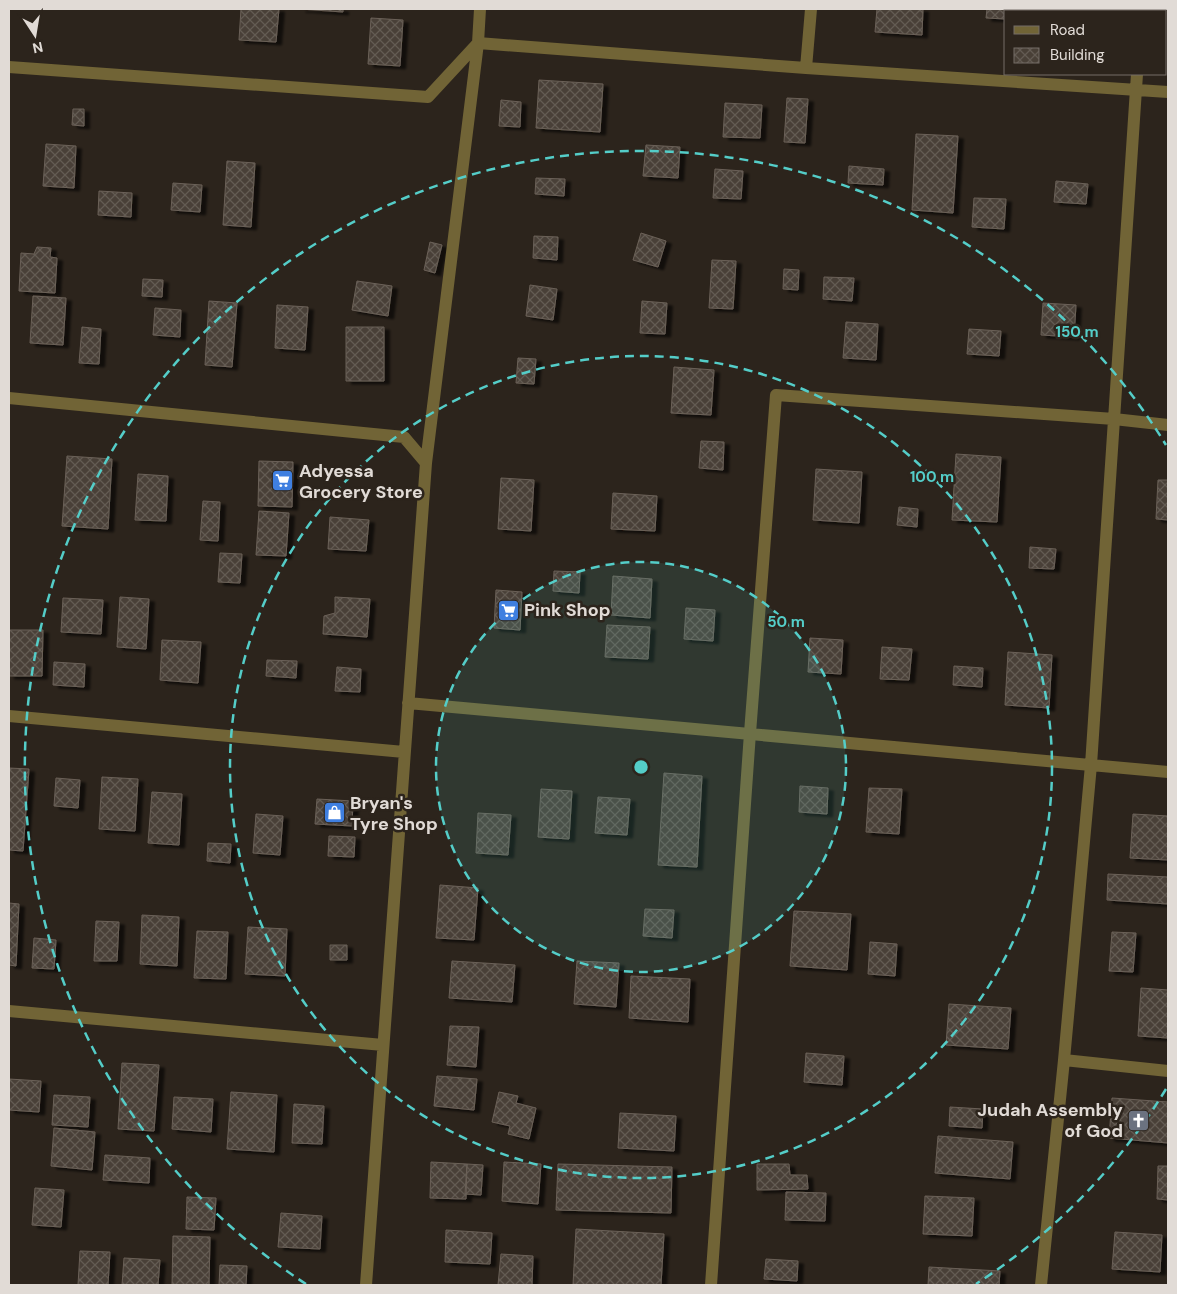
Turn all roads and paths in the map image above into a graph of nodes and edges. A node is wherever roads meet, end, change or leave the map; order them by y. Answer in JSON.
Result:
{"nodes":[{"id":1,"x":480,"y":9,"type":"edge"},
{"id":2,"x":811,"y":9,"type":"edge"},
{"id":3,"x":478,"y":43,"type":"junction"},
{"id":4,"x":9,"y":67,"type":"edge"},
{"id":5,"x":806,"y":68,"type":"junction"},
{"id":6,"x":1137,"y":75,"type":"edge"},
{"id":7,"x":1136,"y":89,"type":"junction"},
{"id":8,"x":1168,"y":92,"type":"edge"},
{"id":9,"x":9,"y":398,"type":"edge"},
{"id":10,"x":1114,"y":419,"type":"junction"},
{"id":11,"x":1168,"y":425,"type":"edge"},
{"id":12,"x":426,"y":463,"type":"junction"},
{"id":13,"x":408,"y":703,"type":"junction"},
{"id":14,"x":9,"y":716,"type":"edge"},
{"id":15,"x":750,"y":733,"type":"junction"},
{"id":16,"x":404,"y":752,"type":"junction"},
{"id":17,"x":1091,"y":764,"type":"junction"},
{"id":18,"x":1168,"y":772,"type":"edge"},
{"id":19,"x":9,"y":1012,"type":"edge"},
{"id":20,"x":383,"y":1045,"type":"junction"},
{"id":21,"x":1064,"y":1060,"type":"junction"},
{"id":22,"x":1168,"y":1071,"type":"edge"},
{"id":23,"x":366,"y":1285,"type":"edge"},
{"id":24,"x":712,"y":1285,"type":"edge"},
{"id":25,"x":1041,"y":1285,"type":"edge"}],
"edges":[{"from":1,"to":3,"type":"street"},
{"from":2,"to":5,"type":"street"},
{"from":3,"to":4,"type":"street"},
{"from":3,"to":5,"type":"street"},
{"from":3,"to":12,"type":"street"},
{"from":5,"to":7,"type":"street"},
{"from":6,"to":7,"type":"street"},
{"from":7,"to":8,"type":"street"},
{"from":7,"to":10,"type":"street"},
{"from":9,"to":12,"type":"street"},
{"from":10,"to":11,"type":"street"},
{"from":10,"to":15,"type":"street"},
{"from":10,"to":17,"type":"street"},
{"from":12,"to":13,"type":"street"},
{"from":13,"to":15,"type":"street"},
{"from":13,"to":16,"type":"street"},
{"from":14,"to":16,"type":"street"},
{"from":15,"to":17,"type":"street"},
{"from":15,"to":24,"type":"street"},
{"from":16,"to":20,"type":"street"},
{"from":17,"to":18,"type":"street"},
{"from":17,"to":21,"type":"street"},
{"from":19,"to":20,"type":"street"},
{"from":20,"to":23,"type":"street"},
{"from":21,"to":22,"type":"street"},
{"from":21,"to":25,"type":"street"}]}
